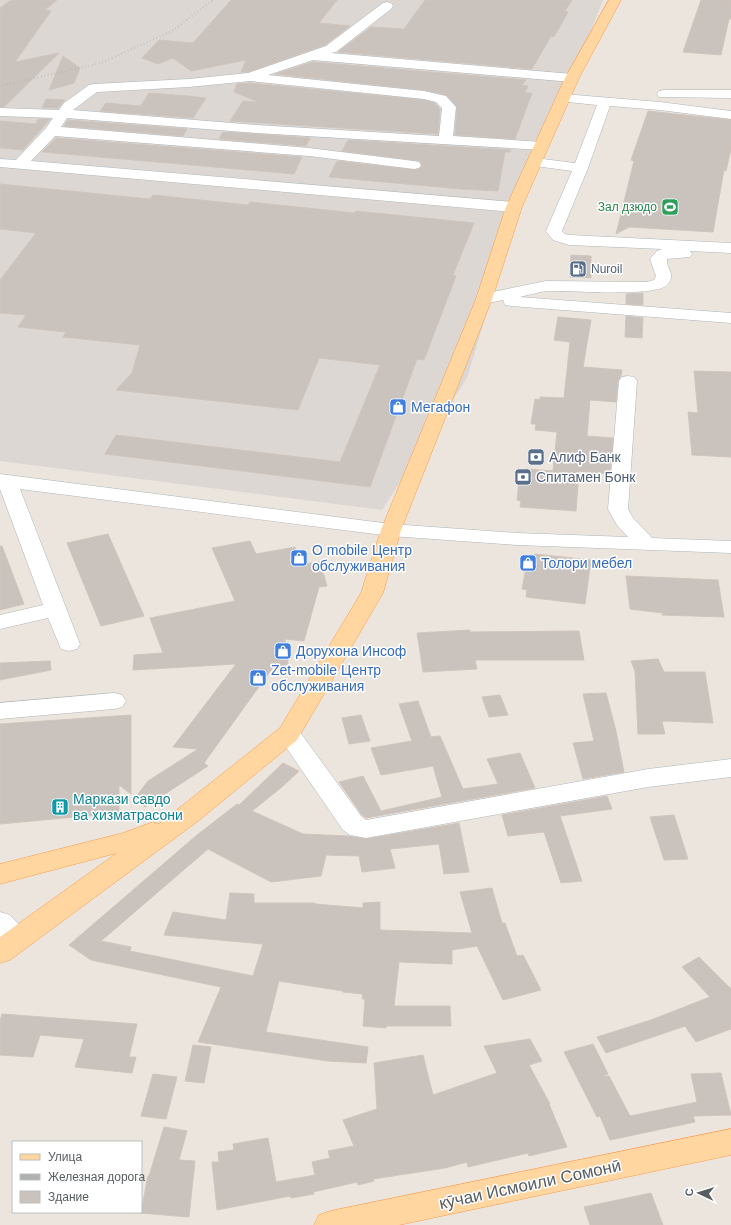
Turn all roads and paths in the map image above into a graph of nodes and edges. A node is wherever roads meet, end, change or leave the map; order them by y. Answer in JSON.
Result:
{"nodes":[{"id":1,"x":615,"y":0,"type":"edge"},
{"id":2,"x":387,"y":6,"type":"dead end"},
{"id":3,"x":310,"y":55,"type":"junction"},
{"id":4,"x":250,"y":77,"type":"junction"},
{"id":5,"x":573,"y":86,"type":"junction"},
{"id":6,"x":647,"y":92,"type":"dead end"},
{"id":7,"x":731,"y":94,"type":"edge"},
{"id":8,"x":605,"y":101,"type":"junction"},
{"id":9,"x":0,"y":112,"type":"edge"},
{"id":10,"x":64,"y":114,"type":"junction"},
{"id":11,"x":731,"y":115,"type":"edge"},
{"id":12,"x":208,"y":126,"type":"junction"},
{"id":13,"x":51,"y":131,"type":"junction"},
{"id":14,"x":336,"y":134,"type":"junction"},
{"id":15,"x":445,"y":140,"type":"junction"},
{"id":16,"x":199,"y":142,"type":"junction"},
{"id":17,"x":538,"y":154,"type":"junction"},
{"id":18,"x":325,"y":155,"type":"junction"},
{"id":19,"x":0,"y":163,"type":"edge"},
{"id":20,"x":20,"y":164,"type":"junction"},
{"id":21,"x":414,"y":165,"type":"dead end"},
{"id":22,"x":581,"y":168,"type":"junction"},
{"id":23,"x":514,"y":207,"type":"junction"},
{"id":24,"x":731,"y":248,"type":"edge"},
{"id":25,"x":731,"y":255,"type":"edge"},
{"id":26,"x":484,"y":299,"type":"junction"},
{"id":27,"x":731,"y":318,"type":"edge"},
{"id":28,"x":628,"y":381,"type":"dead end"},
{"id":29,"x":4,"y":480,"type":"edge"},
{"id":30,"x":391,"y":530,"type":"junction"},
{"id":31,"x":646,"y":544,"type":"junction"},
{"id":32,"x":731,"y":547,"type":"edge"},
{"id":33,"x":56,"y":609,"type":"junction"},
{"id":34,"x":0,"y":622,"type":"edge"},
{"id":35,"x":69,"y":644,"type":"dead end"},
{"id":36,"x":114,"y":701,"type":"dead end"},
{"id":37,"x":0,"y":711,"type":"edge"},
{"id":38,"x":289,"y":734,"type":"junction"},
{"id":39,"x":731,"y":768,"type":"edge"},
{"id":40,"x":189,"y":815,"type":"junction"},
{"id":41,"x":0,"y":874,"type":"edge"},
{"id":42,"x":5,"y":938,"type":"edge"},
{"id":43,"x":731,"y":1142,"type":"edge"},
{"id":44,"x":411,"y":1217,"type":"edge"},
{"id":45,"x":330,"y":1225,"type":"edge"}],
"edges":[{"from":1,"to":5,"type":"main road"},
{"from":2,"to":3,"type":"street"},
{"from":3,"to":4,"type":"street"},
{"from":3,"to":5,"type":"street"},
{"from":4,"to":10,"type":"street"},
{"from":4,"to":15,"type":"street"},
{"from":5,"to":8,"type":"street"},
{"from":5,"to":17,"type":"main road"},
{"from":6,"to":7,"type":"street"},
{"from":8,"to":11,"type":"street"},
{"from":8,"to":22,"type":"street"},
{"from":9,"to":10,"type":"street"},
{"from":10,"to":12,"type":"street"},
{"from":10,"to":13,"type":"street"},
{"from":12,"to":14,"type":"street"},
{"from":12,"to":16,"type":"street"},
{"from":13,"to":16,"type":"street"},
{"from":13,"to":20,"type":"street"},
{"from":14,"to":15,"type":"street"},
{"from":14,"to":18,"type":"street"},
{"from":15,"to":17,"type":"street"},
{"from":16,"to":18,"type":"street"},
{"from":17,"to":22,"type":"street"},
{"from":17,"to":23,"type":"main road"},
{"from":18,"to":21,"type":"street"},
{"from":19,"to":20,"type":"street"},
{"from":20,"to":23,"type":"street"},
{"from":22,"to":24,"type":"street"},
{"from":23,"to":26,"type":"main road"},
{"from":25,"to":26,"type":"street"},
{"from":26,"to":27,"type":"street"},
{"from":26,"to":30,"type":"main road"},
{"from":28,"to":31,"type":"street"},
{"from":29,"to":30,"type":"street"},
{"from":29,"to":33,"type":"street"},
{"from":30,"to":31,"type":"street"},
{"from":30,"to":38,"type":"main road"},
{"from":31,"to":32,"type":"street"},
{"from":33,"to":34,"type":"street"},
{"from":33,"to":35,"type":"street"},
{"from":36,"to":37,"type":"street"},
{"from":38,"to":39,"type":"street"},
{"from":38,"to":40,"type":"main road"},
{"from":40,"to":41,"type":"main road"},
{"from":40,"to":42,"type":"main road"},
{"from":43,"to":44,"type":"main road","name":"кӯчаи Исмоили Сомонӣ"},
{"from":44,"to":45,"type":"main road","name":"кӯчаи Исмоили Сомонӣ"}]}
